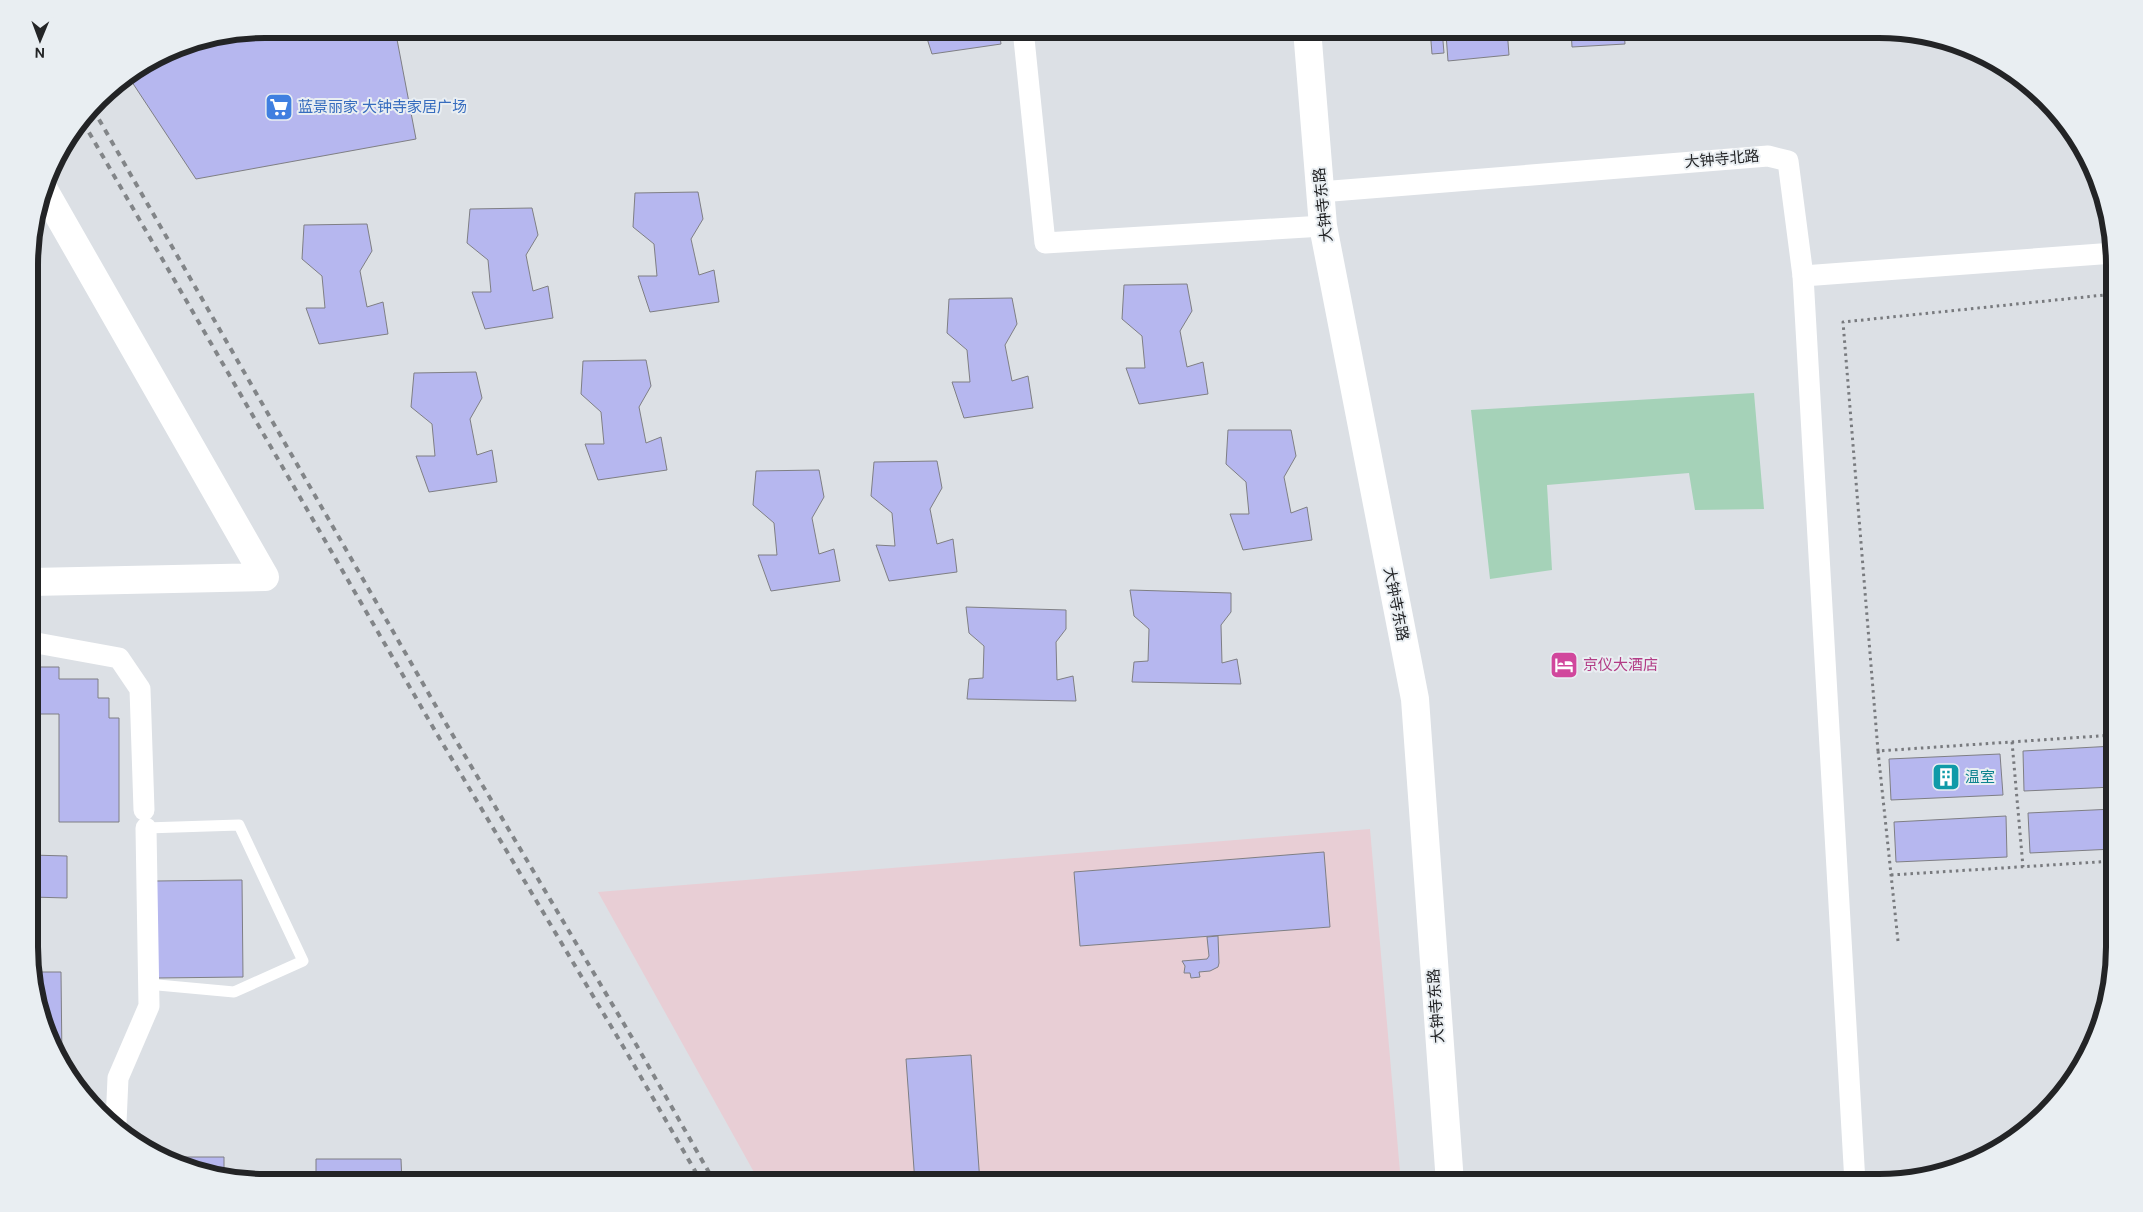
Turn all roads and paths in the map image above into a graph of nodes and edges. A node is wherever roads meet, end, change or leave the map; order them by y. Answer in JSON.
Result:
{"nodes":[{"id":1,"x":1024,"y":38,"type":"edge"},
{"id":2,"x":1308,"y":38,"type":"edge"},
{"id":3,"x":1320,"y":192,"type":"junction"},
{"id":4,"x":48,"y":197,"type":"edge"},
{"id":5,"x":1323,"y":226,"type":"junction"},
{"id":6,"x":2105,"y":254,"type":"edge"},
{"id":7,"x":1803,"y":276,"type":"junction"},
{"id":8,"x":2106,"y":295,"type":"edge"},
{"id":9,"x":38,"y":582,"type":"edge"},
{"id":10,"x":38,"y":643,"type":"edge"},
{"id":11,"x":2106,"y":736,"type":"edge"},
{"id":12,"x":2012,"y":742,"type":"junction"},
{"id":13,"x":1878,"y":751,"type":"junction"},
{"id":14,"x":145,"y":819,"type":"junction"},
{"id":15,"x":2106,"y":862,"type":"edge"},
{"id":16,"x":2023,"y":867,"type":"junction"},
{"id":17,"x":1891,"y":875,"type":"junction"},
{"id":18,"x":1898,"y":941,"type":"dead end"},
{"id":19,"x":147,"y":984,"type":"dead end"},
{"id":20,"x":116,"y":1119,"type":"edge"},
{"id":21,"x":1449,"y":1175,"type":"edge"},
{"id":22,"x":1855,"y":1175,"type":"edge"}],
"edges":[{"from":1,"to":5,"type":"street"},
{"from":2,"to":3,"type":"street","name":"大钟寺东路"},
{"from":3,"to":5,"type":"street","name":"大钟寺东路"},
{"from":3,"to":7,"type":"street","name":"大钟寺北路"},
{"from":4,"to":9,"type":"street"},
{"from":5,"to":21,"type":"street","name":"大钟寺东路"},
{"from":6,"to":7,"type":"street"},
{"from":7,"to":22,"type":"street"},
{"from":8,"to":13,"type":"path"},
{"from":10,"to":14,"type":"street"},
{"from":11,"to":12,"type":"path"},
{"from":12,"to":13,"type":"path"},
{"from":12,"to":16,"type":"path"},
{"from":13,"to":17,"type":"path"},
{"from":14,"to":19,"type":"lane"},
{"from":14,"to":20,"type":"street"},
{"from":15,"to":16,"type":"path"},
{"from":16,"to":17,"type":"path"},
{"from":17,"to":18,"type":"path"}]}
